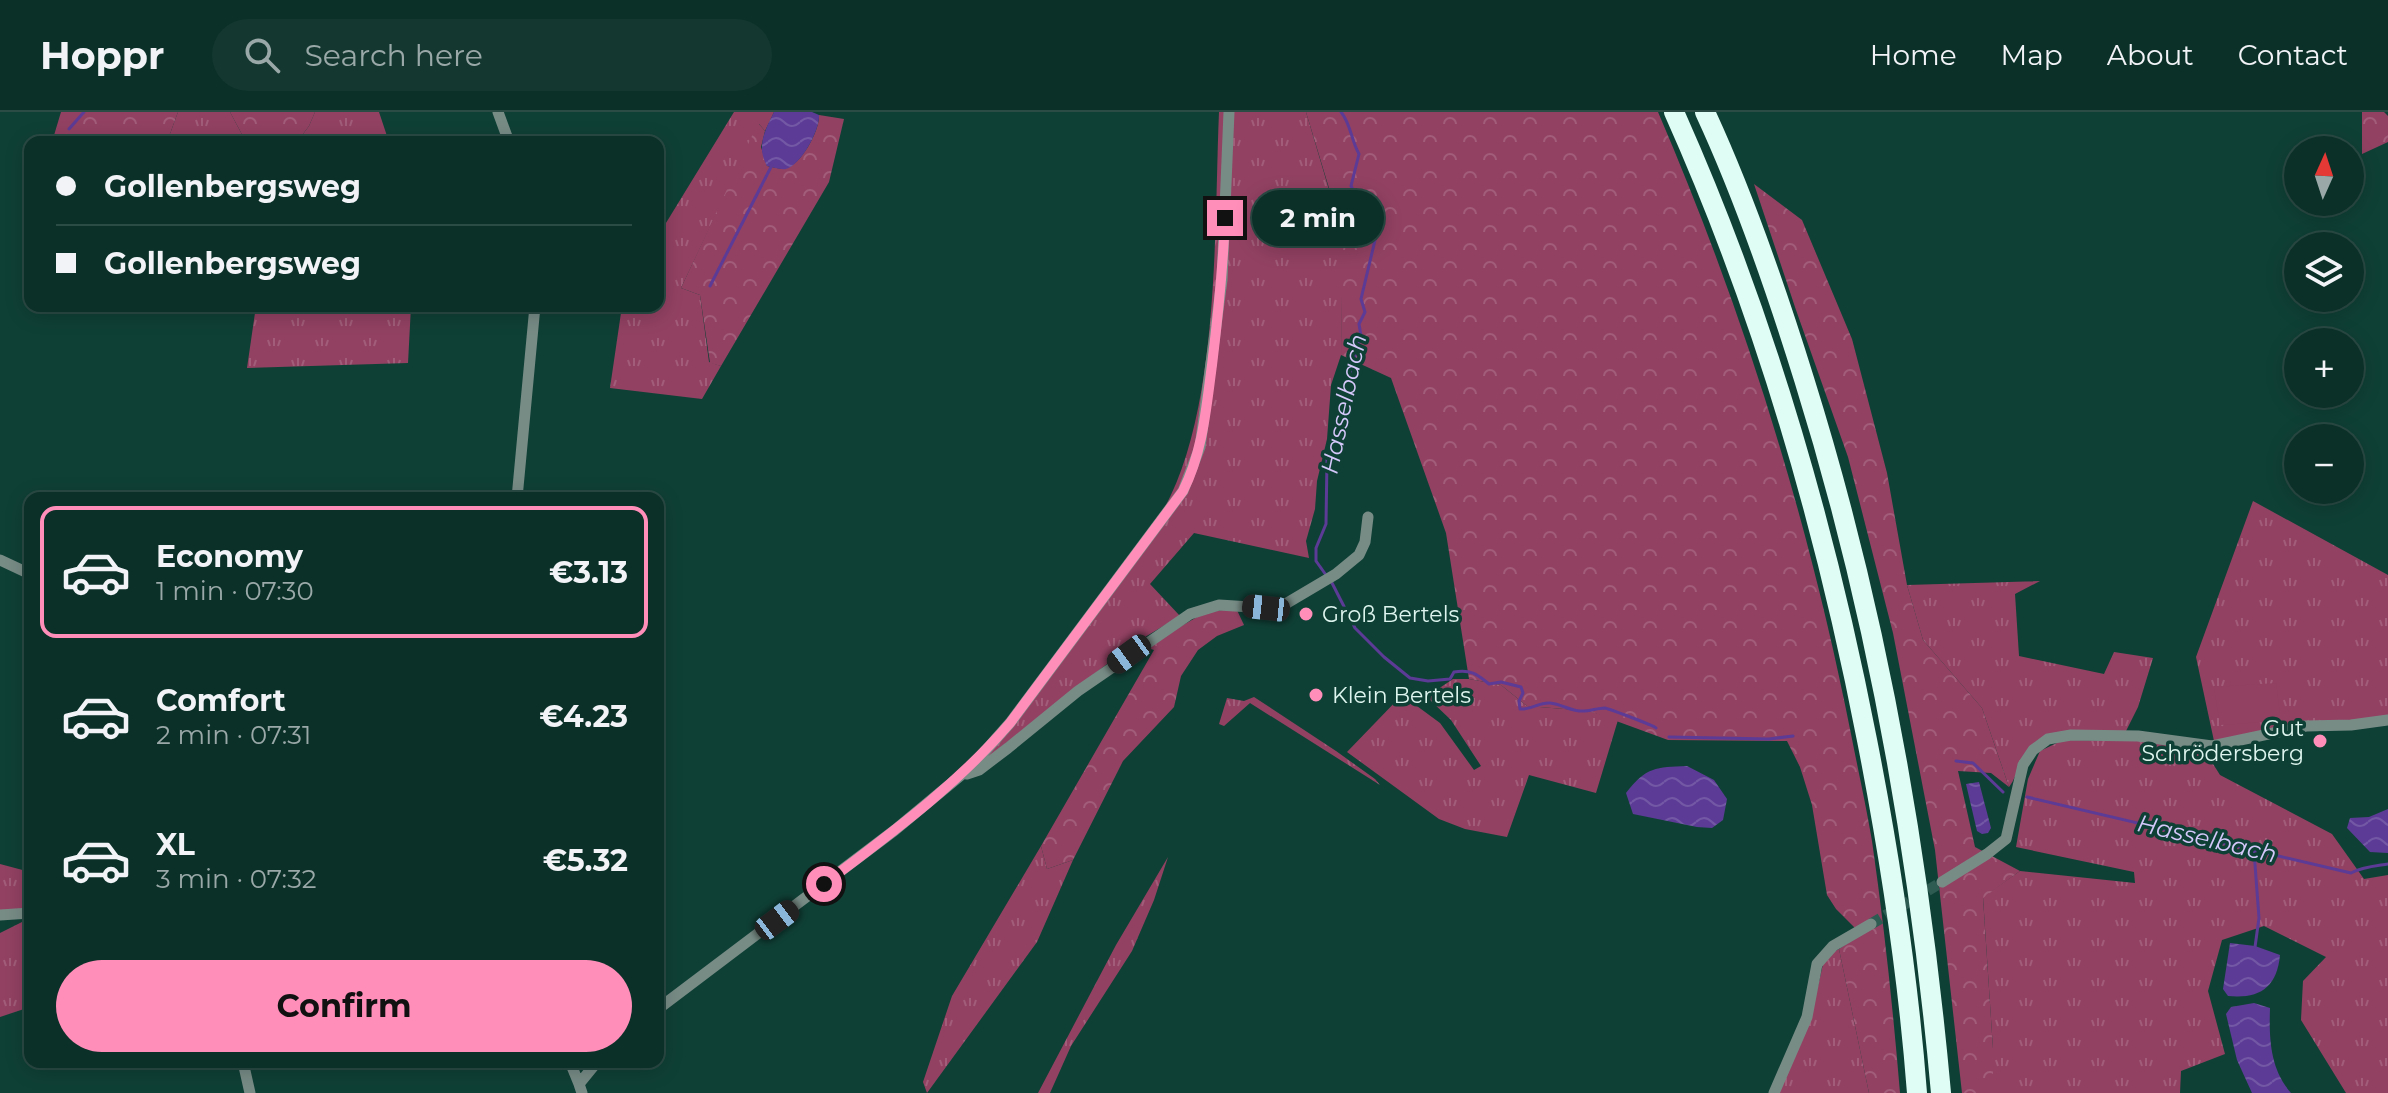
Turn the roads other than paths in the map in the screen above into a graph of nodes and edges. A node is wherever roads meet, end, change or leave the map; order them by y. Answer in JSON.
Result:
{"nodes":[{"id":1,"x":498,"y":112,"type":"edge"},
{"id":2,"x":1229,"y":112,"type":"edge"},
{"id":3,"x":1674,"y":112,"type":"edge"},
{"id":4,"x":1705,"y":112,"type":"edge"},
{"id":5,"x":507,"y":136,"type":"edge"},
{"id":6,"x":534,"y":312,"type":"edge"},
{"id":7,"x":518,"y":492,"type":"edge"},
{"id":8,"x":1368,"y":517,"type":"dead end"},
{"id":9,"x":0,"y":560,"type":"edge"},
{"id":10,"x":24,"y":571,"type":"edge"},
{"id":11,"x":2388,"y":720,"type":"edge"},
{"id":12,"x":959,"y":777,"type":"junction"},
{"id":13,"x":1942,"y":882,"type":"tunnel mouth"},
{"id":14,"x":24,"y":913,"type":"edge"},
{"id":15,"x":0,"y":915,"type":"edge"},
{"id":16,"x":1871,"y":924,"type":"tunnel mouth"},
{"id":17,"x":664,"y":1004,"type":"edge"},
{"id":18,"x":244,"y":1068,"type":"edge"},
{"id":19,"x":572,"y":1068,"type":"edge"},
{"id":20,"x":593,"y":1068,"type":"edge"},
{"id":21,"x":581,"y":1089,"type":"edge"},
{"id":22,"x":250,"y":1093,"type":"edge"},
{"id":23,"x":1774,"y":1093,"type":"edge"},
{"id":24,"x":1917,"y":1093,"type":"edge"},
{"id":25,"x":1941,"y":1093,"type":"edge"}],
"edges":[{"from":1,"to":5,"type":"street"},
{"from":2,"to":12,"type":"street"},
{"from":3,"to":24,"type":"highway"},
{"from":4,"to":25,"type":"highway"},
{"from":6,"to":7,"type":"street"},
{"from":8,"to":12,"type":"street"},
{"from":9,"to":10,"type":"street"},
{"from":11,"to":13,"type":"street"},
{"from":12,"to":17,"type":"street"},
{"from":14,"to":15,"type":"street"},
{"from":16,"to":23,"type":"street"},
{"from":18,"to":22,"type":"street"},
{"from":19,"to":21,"type":"street"},
{"from":20,"to":21,"type":"street"}]}
